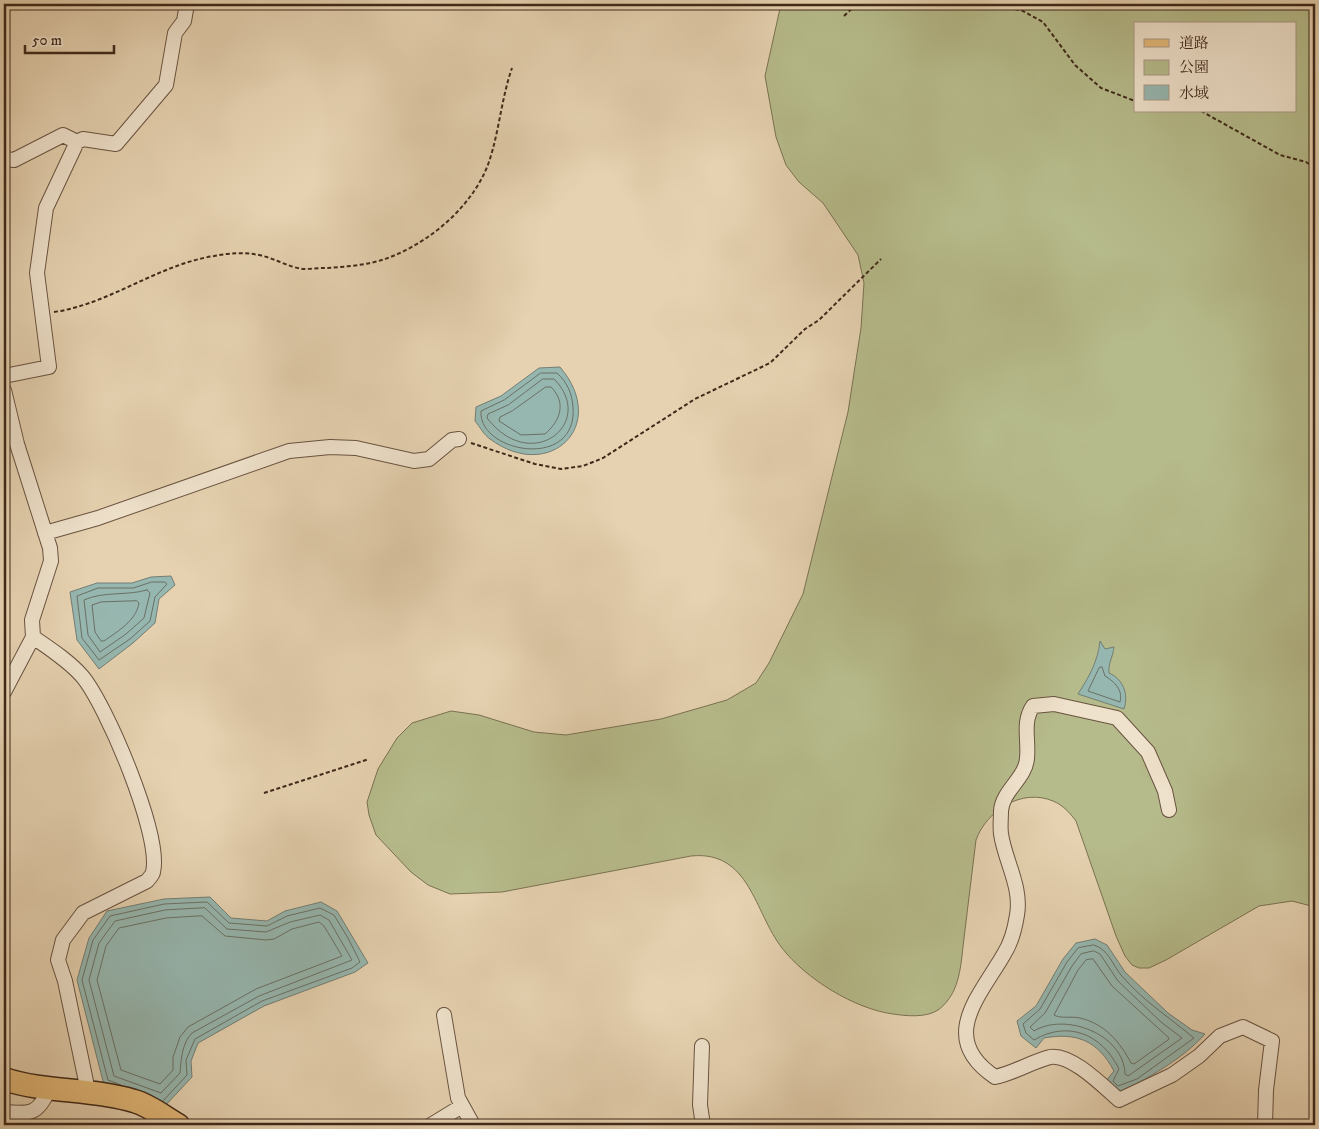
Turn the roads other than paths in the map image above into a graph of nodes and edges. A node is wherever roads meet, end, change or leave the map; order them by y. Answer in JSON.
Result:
{"nodes":[{"id":1,"x":187,"y":4,"type":"edge"},
{"id":2,"x":77,"y":142,"type":"junction"},
{"id":3,"x":4,"y":159,"type":"edge"},
{"id":4,"x":4,"y":376,"type":"edge"},
{"id":5,"x":4,"y":390,"type":"edge"},
{"id":6,"x":459,"y":439,"type":"road end"},
{"id":7,"x":45,"y":533,"type":"junction"},
{"id":8,"x":34,"y":638,"type":"junction"},
{"id":9,"x":4,"y":692,"type":"edge"},
{"id":10,"x":1169,"y":810,"type":"dead end"},
{"id":11,"x":444,"y":1015,"type":"dead end"},
{"id":12,"x":702,"y":1046,"type":"dead end"},
{"id":13,"x":4,"y":1079,"type":"edge"},
{"id":14,"x":49,"y":1089,"type":"junction"},
{"id":15,"x":88,"y":1091,"type":"junction"},
{"id":16,"x":462,"y":1106,"type":"junction"},
{"id":17,"x":4,"y":1112,"type":"edge"},
{"id":18,"x":178,"y":1125,"type":"edge"},
{"id":19,"x":431,"y":1125,"type":"edge"},
{"id":20,"x":473,"y":1125,"type":"edge"},
{"id":21,"x":703,"y":1125,"type":"edge"},
{"id":22,"x":1265,"y":1125,"type":"edge"}],
"edges":[{"from":1,"to":2,"type":"street"},
{"from":2,"to":3,"type":"street"},
{"from":2,"to":4,"type":"street"},
{"from":5,"to":7,"type":"street"},
{"from":6,"to":7,"type":"street"},
{"from":7,"to":8,"type":"street"},
{"from":8,"to":9,"type":"street"},
{"from":8,"to":15,"type":"street"},
{"from":10,"to":22,"type":"street"},
{"from":11,"to":16,"type":"street"},
{"from":12,"to":21,"type":"street"},
{"from":13,"to":14,"type":"main road"},
{"from":14,"to":15,"type":"main road"},
{"from":14,"to":17,"type":"street"},
{"from":15,"to":18,"type":"main road"},
{"from":16,"to":19,"type":"street"},
{"from":16,"to":20,"type":"street"}]}
